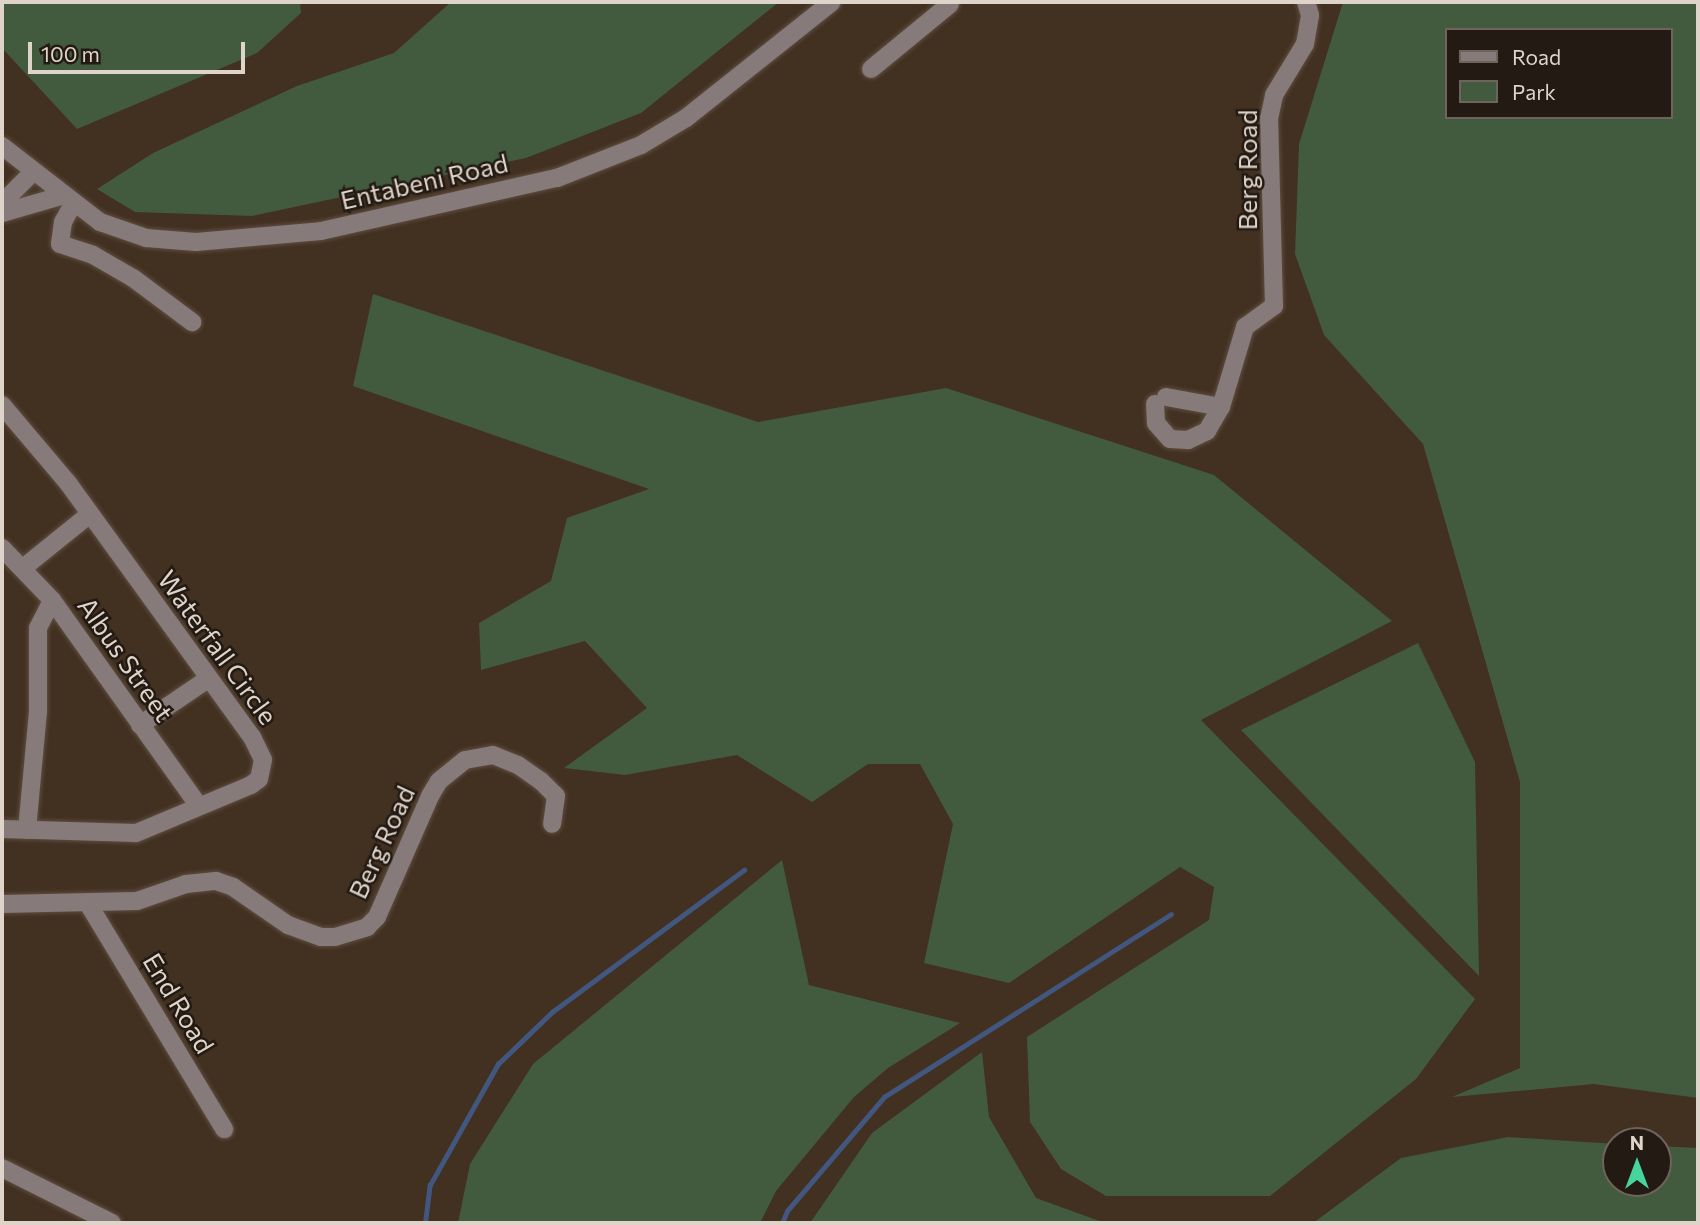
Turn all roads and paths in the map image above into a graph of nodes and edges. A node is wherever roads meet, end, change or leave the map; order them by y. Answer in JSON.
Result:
{"nodes":[{"id":1,"x":832,"y":2,"type":"edge"},
{"id":2,"x":1306,"y":2,"type":"edge"},
{"id":3,"x":950,"y":4,"type":"dead end"},
{"id":4,"x":871,"y":69,"type":"dead end"},
{"id":5,"x":2,"y":146,"type":"edge"},
{"id":6,"x":33,"y":172,"type":"junction"},
{"id":7,"x":67,"y":200,"type":"junction"},
{"id":8,"x":2,"y":203,"type":"edge"},
{"id":9,"x":2,"y":213,"type":"edge"},
{"id":10,"x":192,"y":322,"type":"dead end"},
{"id":11,"x":2,"y":405,"type":"edge"},
{"id":12,"x":1221,"y":407,"type":"junction"},
{"id":13,"x":90,"y":514,"type":"junction"},
{"id":14,"x":2,"y":548,"type":"edge"},
{"id":15,"x":23,"y":568,"type":"junction"},
{"id":16,"x":52,"y":600,"type":"junction"},
{"id":17,"x":208,"y":679,"type":"junction"},
{"id":18,"x":140,"y":724,"type":"junction"},
{"id":19,"x":199,"y":807,"type":"junction"},
{"id":20,"x":552,"y":824,"type":"dead end"},
{"id":21,"x":2,"y":829,"type":"edge"},
{"id":22,"x":27,"y":830,"type":"junction"},
{"id":23,"x":89,"y":905,"type":"junction"},
{"id":24,"x":3,"y":906,"type":"edge"},
{"id":25,"x":224,"y":1129,"type":"dead end"},
{"id":26,"x":2,"y":1168,"type":"edge"},
{"id":27,"x":112,"y":1223,"type":"edge"}],
"edges":[{"from":1,"to":7,"type":"street","name":"Entabeni Road"},
{"from":2,"to":12,"type":"street","name":"Berg Road"},
{"from":3,"to":4,"type":"street"},
{"from":5,"to":6,"type":"street","name":"Entabeni Road"},
{"from":6,"to":7,"type":"street","name":"Entabeni Road"},
{"from":6,"to":8,"type":"street"},
{"from":7,"to":9,"type":"street"},
{"from":7,"to":10,"type":"street"},
{"from":11,"to":13,"type":"street","name":"Waterfall Circle"},
{"from":12,"to":12,"type":"street"},
{"from":13,"to":15,"type":"street"},
{"from":13,"to":17,"type":"street","name":"Waterfall Circle"},
{"from":14,"to":15,"type":"street","name":"Albus Street"},
{"from":15,"to":16,"type":"street","name":"Albus Street"},
{"from":16,"to":18,"type":"street","name":"Albus Street"},
{"from":16,"to":22,"type":"street"},
{"from":17,"to":18,"type":"street"},
{"from":17,"to":19,"type":"street","name":"Waterfall Circle"},
{"from":18,"to":19,"type":"street","name":"Albus Street"},
{"from":19,"to":22,"type":"street","name":"Waterfall Circle"},
{"from":20,"to":23,"type":"street","name":"Berg Road"},
{"from":21,"to":22,"type":"street","name":"Waterfall Circle"},
{"from":23,"to":24,"type":"street","name":"Berg Road"},
{"from":23,"to":25,"type":"street","name":"End Road"},
{"from":26,"to":27,"type":"street"}]}
